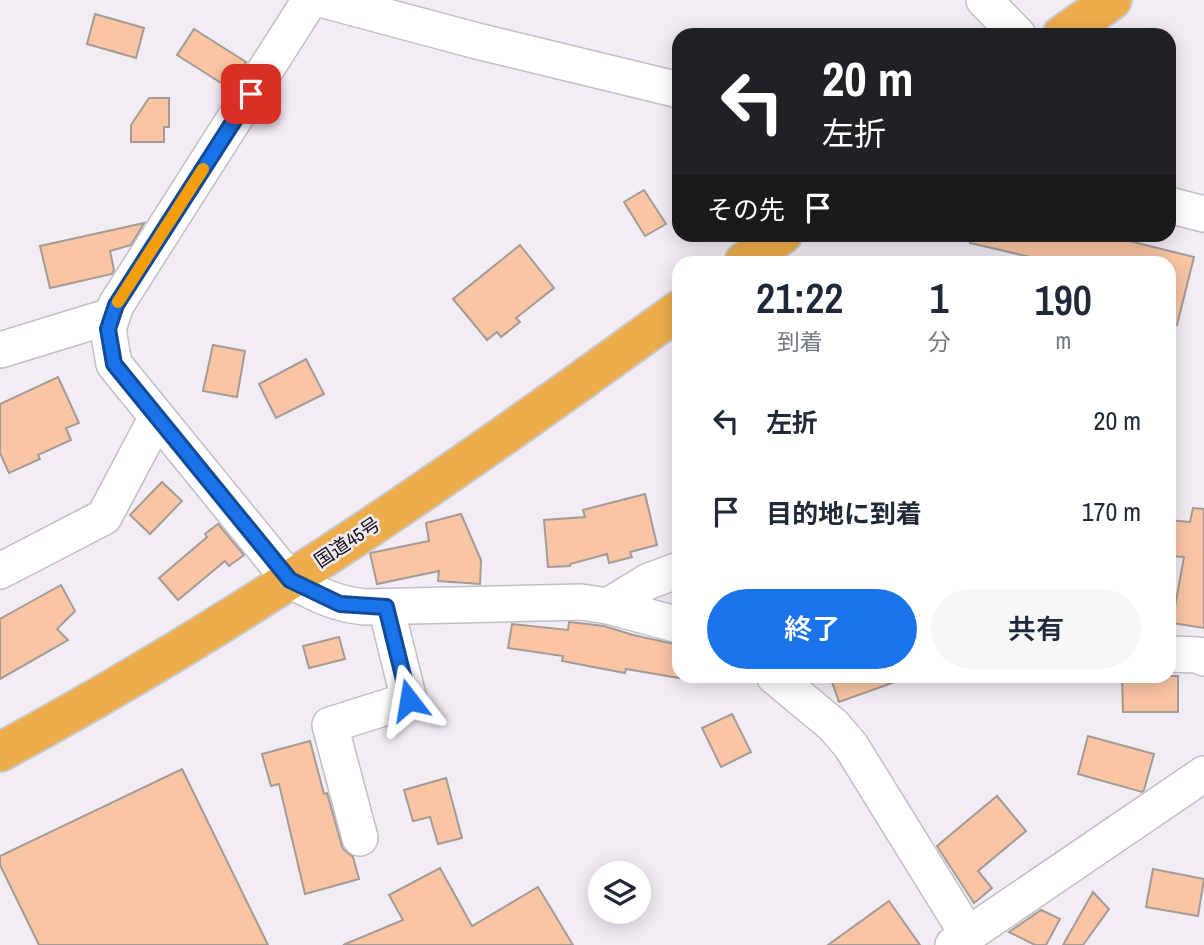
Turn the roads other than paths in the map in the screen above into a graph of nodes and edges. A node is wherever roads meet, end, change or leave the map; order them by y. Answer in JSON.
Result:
{"nodes":[{"id":1,"x":310,"y":0,"type":"edge"},
{"id":2,"x":324,"y":0,"type":"edge"},
{"id":3,"x":984,"y":0,"type":"edge"},
{"id":4,"x":1112,"y":0,"type":"edge"},
{"id":5,"x":1011,"y":28,"type":"edge"},
{"id":6,"x":1072,"y":28,"type":"edge"},
{"id":7,"x":672,"y":88,"type":"edge"},
{"id":8,"x":1176,"y":207,"type":"edge"},
{"id":9,"x":1204,"y":214,"type":"edge"},
{"id":10,"x":772,"y":242,"type":"edge"},
{"id":11,"x":752,"y":256,"type":"edge"},
{"id":12,"x":672,"y":315,"type":"edge"},
{"id":13,"x":110,"y":330,"type":"junction"},
{"id":14,"x":0,"y":350,"type":"edge"},
{"id":15,"x":157,"y":417,"type":"junction"},
{"id":16,"x":0,"y":571,"type":"edge"},
{"id":17,"x":672,"y":573,"type":"edge"},
{"id":18,"x":290,"y":580,"type":"junction"},
{"id":19,"x":608,"y":606,"type":"junction"},
{"id":20,"x":386,"y":607,"type":"junction"},
{"id":21,"x":672,"y":623,"type":"edge"},
{"id":22,"x":1176,"y":654,"type":"edge"},
{"id":23,"x":1204,"y":658,"type":"edge"},
{"id":24,"x":783,"y":683,"type":"edge"},
{"id":25,"x":0,"y":752,"type":"edge"},
{"id":26,"x":1204,"y":774,"type":"edge"},
{"id":27,"x":360,"y":838,"type":"dead end"},
{"id":28,"x":971,"y":938,"type":"edge"}],
"edges":[{"from":1,"to":13,"type":"street"},
{"from":2,"to":7,"type":"street"},
{"from":3,"to":5,"type":"street"},
{"from":4,"to":6,"type":"highway"},
{"from":8,"to":9,"type":"street"},
{"from":10,"to":11,"type":"highway"},
{"from":12,"to":18,"type":"highway","name":"国道45号"},
{"from":13,"to":14,"type":"street"},
{"from":13,"to":15,"type":"street"},
{"from":15,"to":16,"type":"street"},
{"from":15,"to":18,"type":"street"},
{"from":17,"to":19,"type":"street"},
{"from":18,"to":20,"type":"street"},
{"from":18,"to":25,"type":"highway","name":"国道45号"},
{"from":19,"to":20,"type":"street"},
{"from":19,"to":21,"type":"street"},
{"from":20,"to":27,"type":"street"},
{"from":22,"to":23,"type":"street"},
{"from":24,"to":28,"type":"street"},
{"from":26,"to":28,"type":"street"}]}
